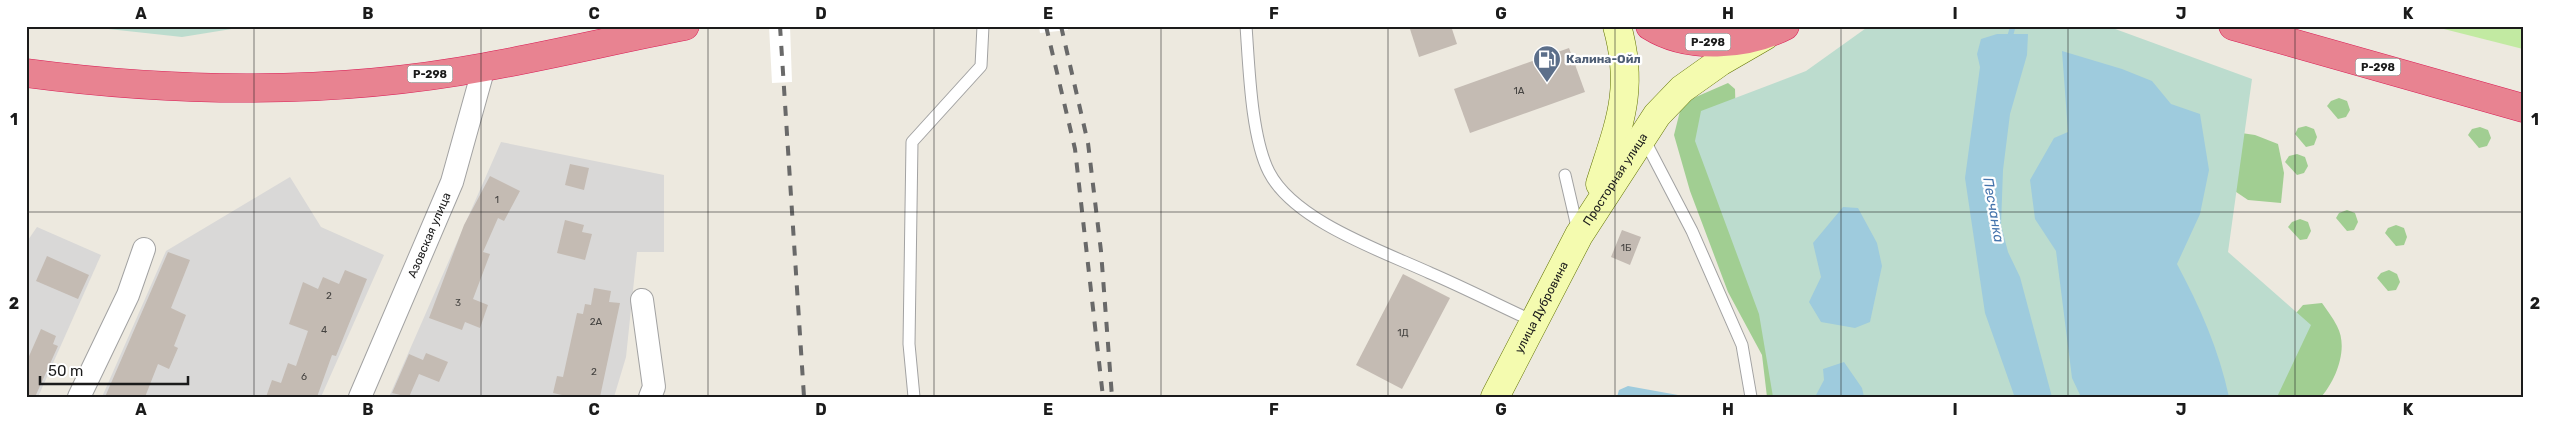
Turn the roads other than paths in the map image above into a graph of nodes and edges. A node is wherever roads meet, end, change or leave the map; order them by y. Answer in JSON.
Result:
{"nodes":[{"id":1,"x":685,"y":26,"type":"edge"},
{"id":2,"x":983,"y":26,"type":"edge"},
{"id":3,"x":1246,"y":26,"type":"edge"},
{"id":4,"x":1617,"y":26,"type":"edge"},
{"id":5,"x":1650,"y":26,"type":"edge"},
{"id":6,"x":2233,"y":26,"type":"edge"},
{"id":7,"x":1777,"y":30,"type":"edge"},
{"id":8,"x":484,"y":67,"type":"junction"},
{"id":9,"x":26,"y":73,"type":"edge"},
{"id":10,"x":2523,"y":108,"type":"edge"},
{"id":11,"x":1642,"y":135,"type":"junction"},
{"id":12,"x":1565,"y":174,"type":"dead end"},
{"id":13,"x":1584,"y":227,"type":"junction"},
{"id":14,"x":144,"y":249,"type":"dead end"},
{"id":15,"x":642,"y":300,"type":"dead end"},
{"id":16,"x":1533,"y":321,"type":"junction"},
{"id":17,"x":79,"y":397,"type":"edge"},
{"id":18,"x":360,"y":397,"type":"edge"},
{"id":19,"x":650,"y":397,"type":"edge"},
{"id":20,"x":914,"y":397,"type":"edge"},
{"id":21,"x":1495,"y":397,"type":"edge"},
{"id":22,"x":1751,"y":397,"type":"edge"}],
"edges":[{"from":1,"to":8,"type":"highway","number":"Р-298"},
{"from":2,"to":20,"type":"lane"},
{"from":3,"to":16,"type":"lane"},
{"from":4,"to":13,"type":"main road","name":"Просторная улица"},
{"from":5,"to":7,"type":"highway","number":"Р-298"},
{"from":6,"to":10,"type":"highway","number":"Р-298"},
{"from":7,"to":11,"type":"main road","name":"Просторная улица"},
{"from":8,"to":9,"type":"highway","number":"Р-298"},
{"from":8,"to":18,"type":"street","name":"Азовская улица"},
{"from":11,"to":13,"type":"main road","name":"Просторная улица"},
{"from":11,"to":22,"type":"lane"},
{"from":12,"to":13,"type":"lane"},
{"from":13,"to":16,"type":"main road","name":"улица Дубровина"},
{"from":14,"to":17,"type":"street"},
{"from":15,"to":19,"type":"street"},
{"from":16,"to":21,"type":"main road","name":"улица Дубровина"}]}
